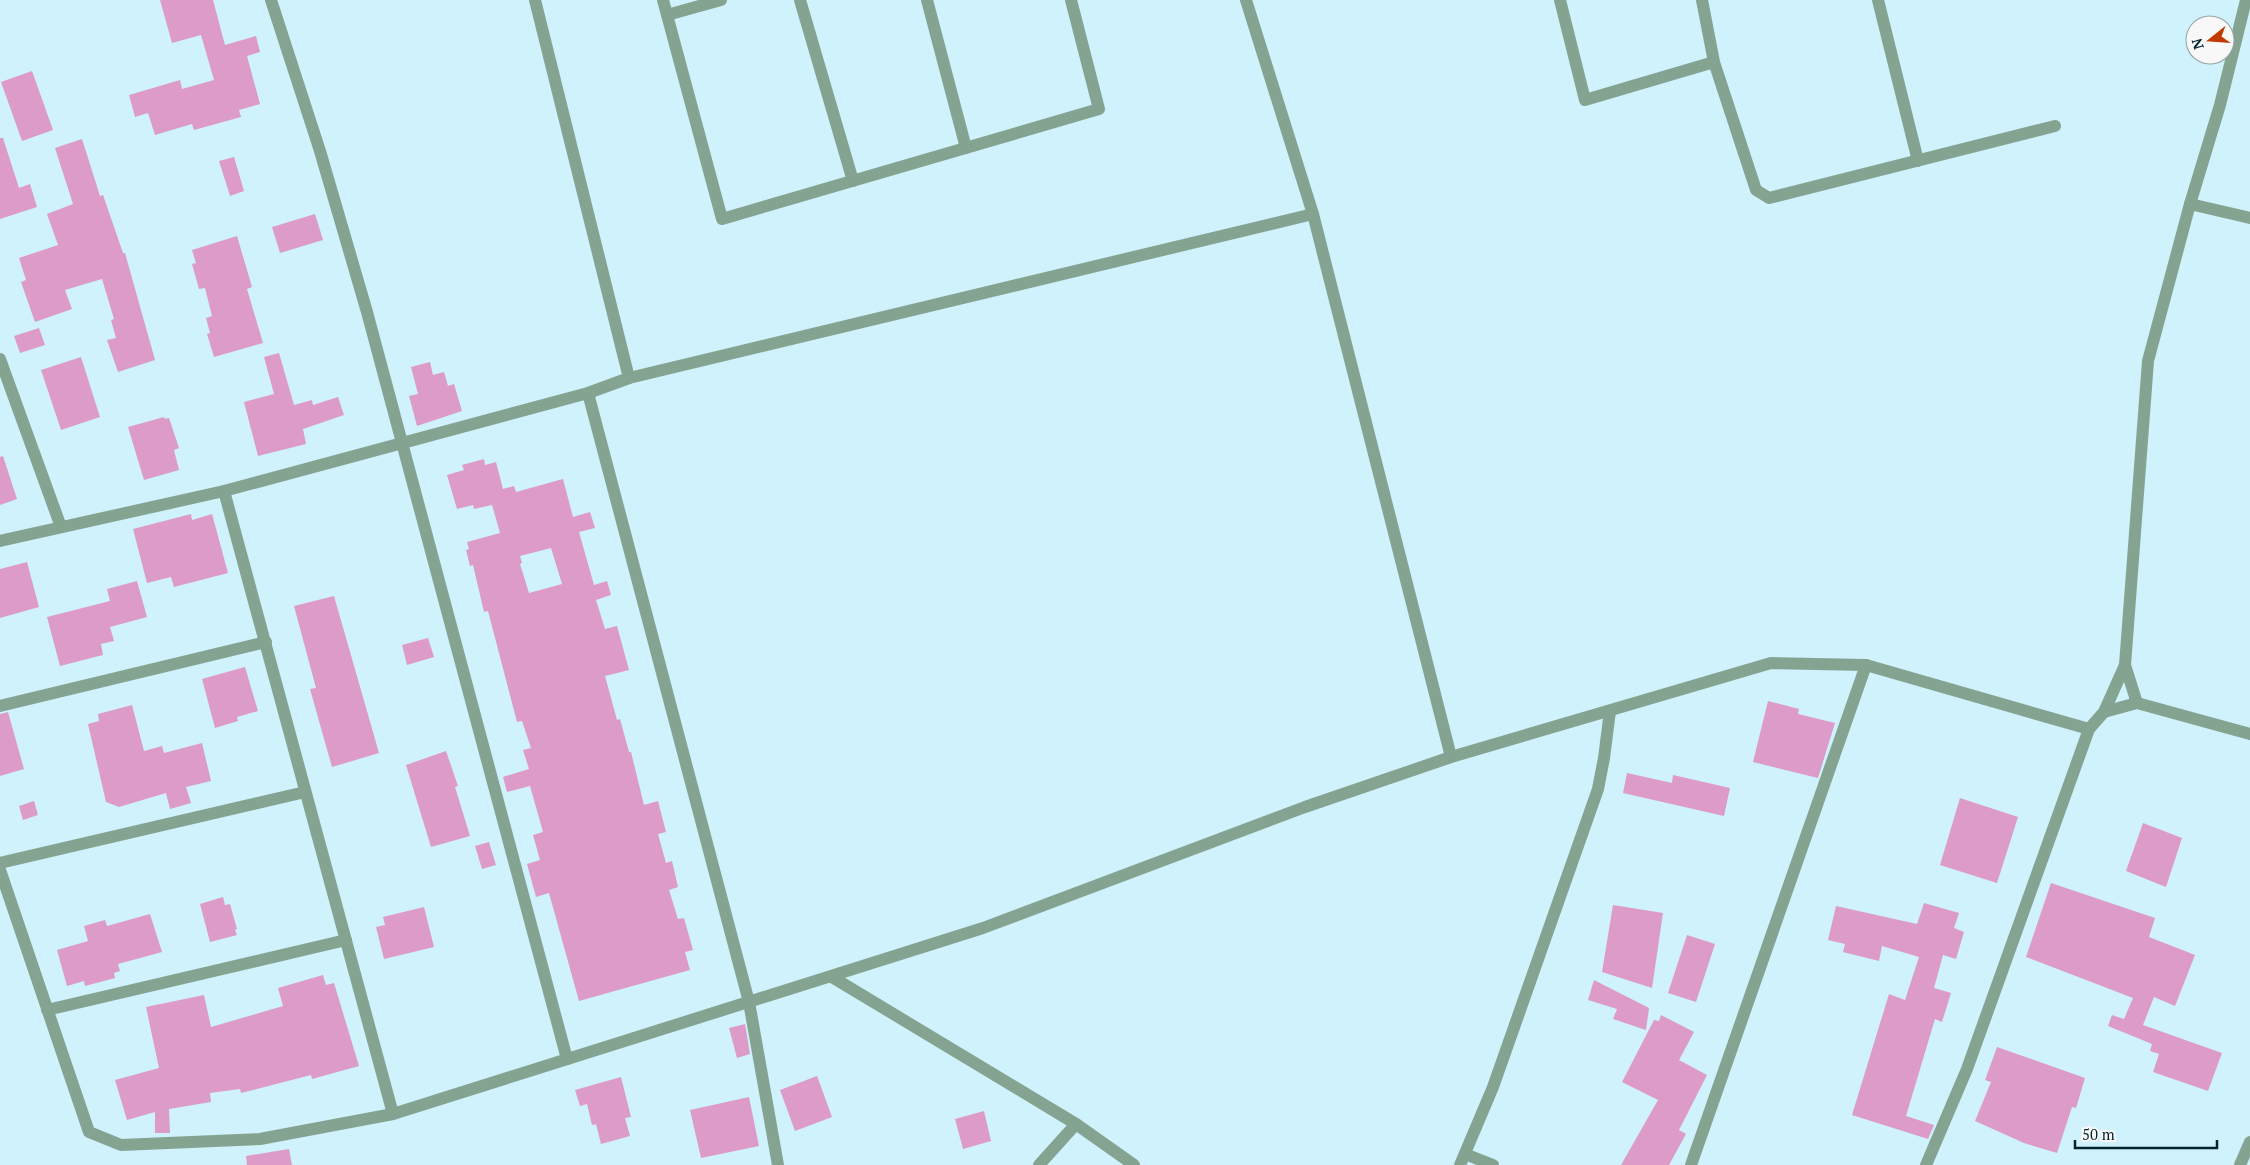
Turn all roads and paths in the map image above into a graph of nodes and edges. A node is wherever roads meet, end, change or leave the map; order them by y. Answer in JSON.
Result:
{"nodes":[{"id":1,"x":270,"y":0,"type":"edge"},
{"id":2,"x":535,"y":0,"type":"edge"},
{"id":3,"x":663,"y":0,"type":"edge"},
{"id":4,"x":721,"y":0,"type":"edge"},
{"id":5,"x":800,"y":0,"type":"edge"},
{"id":6,"x":926,"y":0,"type":"edge"},
{"id":7,"x":1071,"y":0,"type":"edge"},
{"id":8,"x":1246,"y":0,"type":"edge"},
{"id":9,"x":1560,"y":0,"type":"edge"},
{"id":10,"x":1702,"y":0,"type":"edge"},
{"id":11,"x":1878,"y":0,"type":"edge"},
{"id":12,"x":2247,"y":3,"type":"edge"},
{"id":13,"x":667,"y":15,"type":"junction"},
{"id":14,"x":1714,"y":62,"type":"junction"},
{"id":15,"x":2055,"y":126,"type":"dead end"},
{"id":16,"x":966,"y":148,"type":"junction"},
{"id":17,"x":1918,"y":161,"type":"junction"},
{"id":18,"x":853,"y":181,"type":"junction"},
{"id":19,"x":2190,"y":204,"type":"junction"},
{"id":20,"x":1313,"y":214,"type":"junction"},
{"id":21,"x":2250,"y":218,"type":"edge"},
{"id":22,"x":0,"y":359,"type":"edge"},
{"id":23,"x":629,"y":378,"type":"junction"},
{"id":24,"x":588,"y":393,"type":"junction"},
{"id":25,"x":403,"y":443,"type":"junction"},
{"id":26,"x":224,"y":491,"type":"junction"},
{"id":27,"x":61,"y":527,"type":"junction"},
{"id":28,"x":0,"y":541,"type":"edge"},
{"id":29,"x":266,"y":642,"type":"junction"},
{"id":30,"x":1866,"y":665,"type":"junction"},
{"id":31,"x":2125,"y":665,"type":"junction"},
{"id":32,"x":2137,"y":703,"type":"junction"},
{"id":33,"x":0,"y":706,"type":"edge"},
{"id":34,"x":1610,"y":711,"type":"junction"},
{"id":35,"x":2104,"y":712,"type":"junction"},
{"id":36,"x":2089,"y":729,"type":"junction"},
{"id":37,"x":2250,"y":734,"type":"edge"},
{"id":38,"x":1451,"y":758,"type":"junction"},
{"id":39,"x":305,"y":792,"type":"junction"},
{"id":40,"x":0,"y":863,"type":"edge"},
{"id":41,"x":0,"y":870,"type":"edge"},
{"id":42,"x":346,"y":940,"type":"junction"},
{"id":43,"x":832,"y":977,"type":"junction"},
{"id":44,"x":748,"y":1002,"type":"junction"},
{"id":45,"x":47,"y":1010,"type":"junction"},
{"id":46,"x":567,"y":1059,"type":"junction"},
{"id":47,"x":393,"y":1114,"type":"junction"},
{"id":48,"x":1076,"y":1124,"type":"junction"},
{"id":49,"x":2250,"y":1142,"type":"edge"},
{"id":50,"x":1462,"y":1160,"type":"edge"},
{"id":51,"x":778,"y":1165,"type":"edge"},
{"id":52,"x":1038,"y":1165,"type":"edge"},
{"id":53,"x":1134,"y":1165,"type":"edge"},
{"id":54,"x":1493,"y":1165,"type":"edge"},
{"id":55,"x":1691,"y":1165,"type":"edge"},
{"id":56,"x":1926,"y":1165,"type":"edge"},
{"id":57,"x":2240,"y":1165,"type":"edge"}],
"edges":[{"from":1,"to":25,"type":"street"},
{"from":2,"to":23,"type":"street"},
{"from":3,"to":13,"type":"street"},
{"from":4,"to":13,"type":"street"},
{"from":5,"to":18,"type":"street"},
{"from":6,"to":16,"type":"street"},
{"from":7,"to":16,"type":"street"},
{"from":8,"to":20,"type":"street"},
{"from":9,"to":14,"type":"street"},
{"from":10,"to":14,"type":"street"},
{"from":11,"to":17,"type":"street"},
{"from":12,"to":19,"type":"street"},
{"from":13,"to":18,"type":"street"},
{"from":14,"to":17,"type":"street"},
{"from":15,"to":17,"type":"street"},
{"from":16,"to":18,"type":"street"},
{"from":19,"to":21,"type":"street"},
{"from":19,"to":31,"type":"street"},
{"from":20,"to":23,"type":"street"},
{"from":20,"to":38,"type":"street"},
{"from":22,"to":27,"type":"street"},
{"from":23,"to":24,"type":"street"},
{"from":24,"to":25,"type":"street"},
{"from":24,"to":44,"type":"street"},
{"from":25,"to":26,"type":"street"},
{"from":25,"to":46,"type":"street"},
{"from":26,"to":27,"type":"street"},
{"from":26,"to":29,"type":"street"},
{"from":27,"to":28,"type":"street"},
{"from":29,"to":33,"type":"street"},
{"from":29,"to":39,"type":"street"},
{"from":30,"to":34,"type":"street"},
{"from":30,"to":36,"type":"street"},
{"from":30,"to":55,"type":"street"},
{"from":31,"to":32,"type":"street"},
{"from":31,"to":35,"type":"street"},
{"from":32,"to":35,"type":"street"},
{"from":32,"to":37,"type":"street"},
{"from":34,"to":38,"type":"street"},
{"from":34,"to":50,"type":"street"},
{"from":35,"to":36,"type":"street"},
{"from":36,"to":56,"type":"street"},
{"from":38,"to":43,"type":"street"},
{"from":39,"to":40,"type":"street"},
{"from":39,"to":42,"type":"street"},
{"from":41,"to":45,"type":"street"},
{"from":42,"to":45,"type":"street"},
{"from":42,"to":47,"type":"street"},
{"from":43,"to":44,"type":"street"},
{"from":43,"to":48,"type":"street"},
{"from":44,"to":46,"type":"street"},
{"from":44,"to":51,"type":"street"},
{"from":45,"to":47,"type":"street"},
{"from":46,"to":47,"type":"street"},
{"from":48,"to":52,"type":"street"},
{"from":48,"to":53,"type":"street"},
{"from":49,"to":57,"type":"street"},
{"from":50,"to":54,"type":"street"}]}
